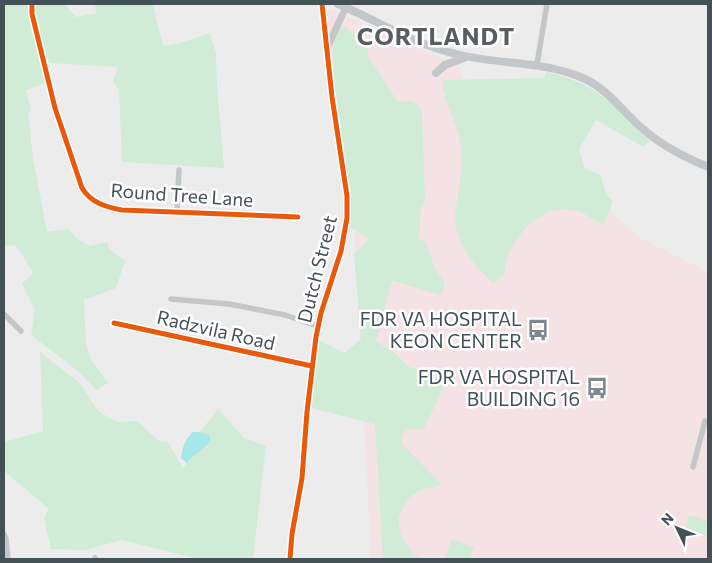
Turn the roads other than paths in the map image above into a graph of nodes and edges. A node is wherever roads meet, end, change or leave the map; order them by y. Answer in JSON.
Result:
{"nodes":[{"id":1,"x":32,"y":4,"type":"edge"},
{"id":2,"x":322,"y":4,"type":"edge"},
{"id":3,"x":547,"y":4,"type":"edge"},
{"id":4,"x":342,"y":5,"type":"edge"},
{"id":5,"x":328,"y":46,"type":"junction"},
{"id":6,"x":466,"y":57,"type":"junction"},
{"id":7,"x":537,"y":64,"type":"junction"},
{"id":8,"x":436,"y":73,"type":"dead end"},
{"id":9,"x":708,"y":166,"type":"edge"},
{"id":10,"x":179,"y":170,"type":"dead end"},
{"id":11,"x":177,"y":212,"type":"junction"},
{"id":12,"x":298,"y":217,"type":"dead end"},
{"id":13,"x":171,"y":299,"type":"dead end"},
{"id":14,"x":4,"y":314,"type":"edge"},
{"id":15,"x":114,"y":323,"type":"dead end"},
{"id":16,"x":318,"y":326,"type":"junction"},
{"id":17,"x":21,"y":331,"type":"dead end"},
{"id":18,"x":312,"y":366,"type":"junction"},
{"id":19,"x":705,"y":421,"type":"dead end"},
{"id":20,"x":693,"y":466,"type":"dead end"},
{"id":21,"x":4,"y":534,"type":"edge"},
{"id":22,"x":8,"y":559,"type":"edge"},
{"id":23,"x":290,"y":559,"type":"edge"}],
"edges":[{"from":1,"to":11,"type":"street","name":"Round Tree Lane"},
{"from":2,"to":5,"type":"street","name":"Dutch Street"},
{"from":3,"to":7,"type":"street"},
{"from":4,"to":5,"type":"street"},
{"from":4,"to":6,"type":"main road"},
{"from":5,"to":16,"type":"street","name":"Dutch Street"},
{"from":6,"to":7,"type":"main road"},
{"from":6,"to":8,"type":"main road"},
{"from":7,"to":9,"type":"main road"},
{"from":10,"to":11,"type":"street"},
{"from":11,"to":12,"type":"street","name":"Round Tree Lane"},
{"from":13,"to":16,"type":"street"},
{"from":14,"to":17,"type":"street"},
{"from":15,"to":18,"type":"street","name":"Radzvila Road"},
{"from":16,"to":18,"type":"street","name":"Dutch Street"},
{"from":18,"to":23,"type":"street","name":"Dutch Street"},
{"from":19,"to":20,"type":"street"},
{"from":21,"to":22,"type":"street"}]}
